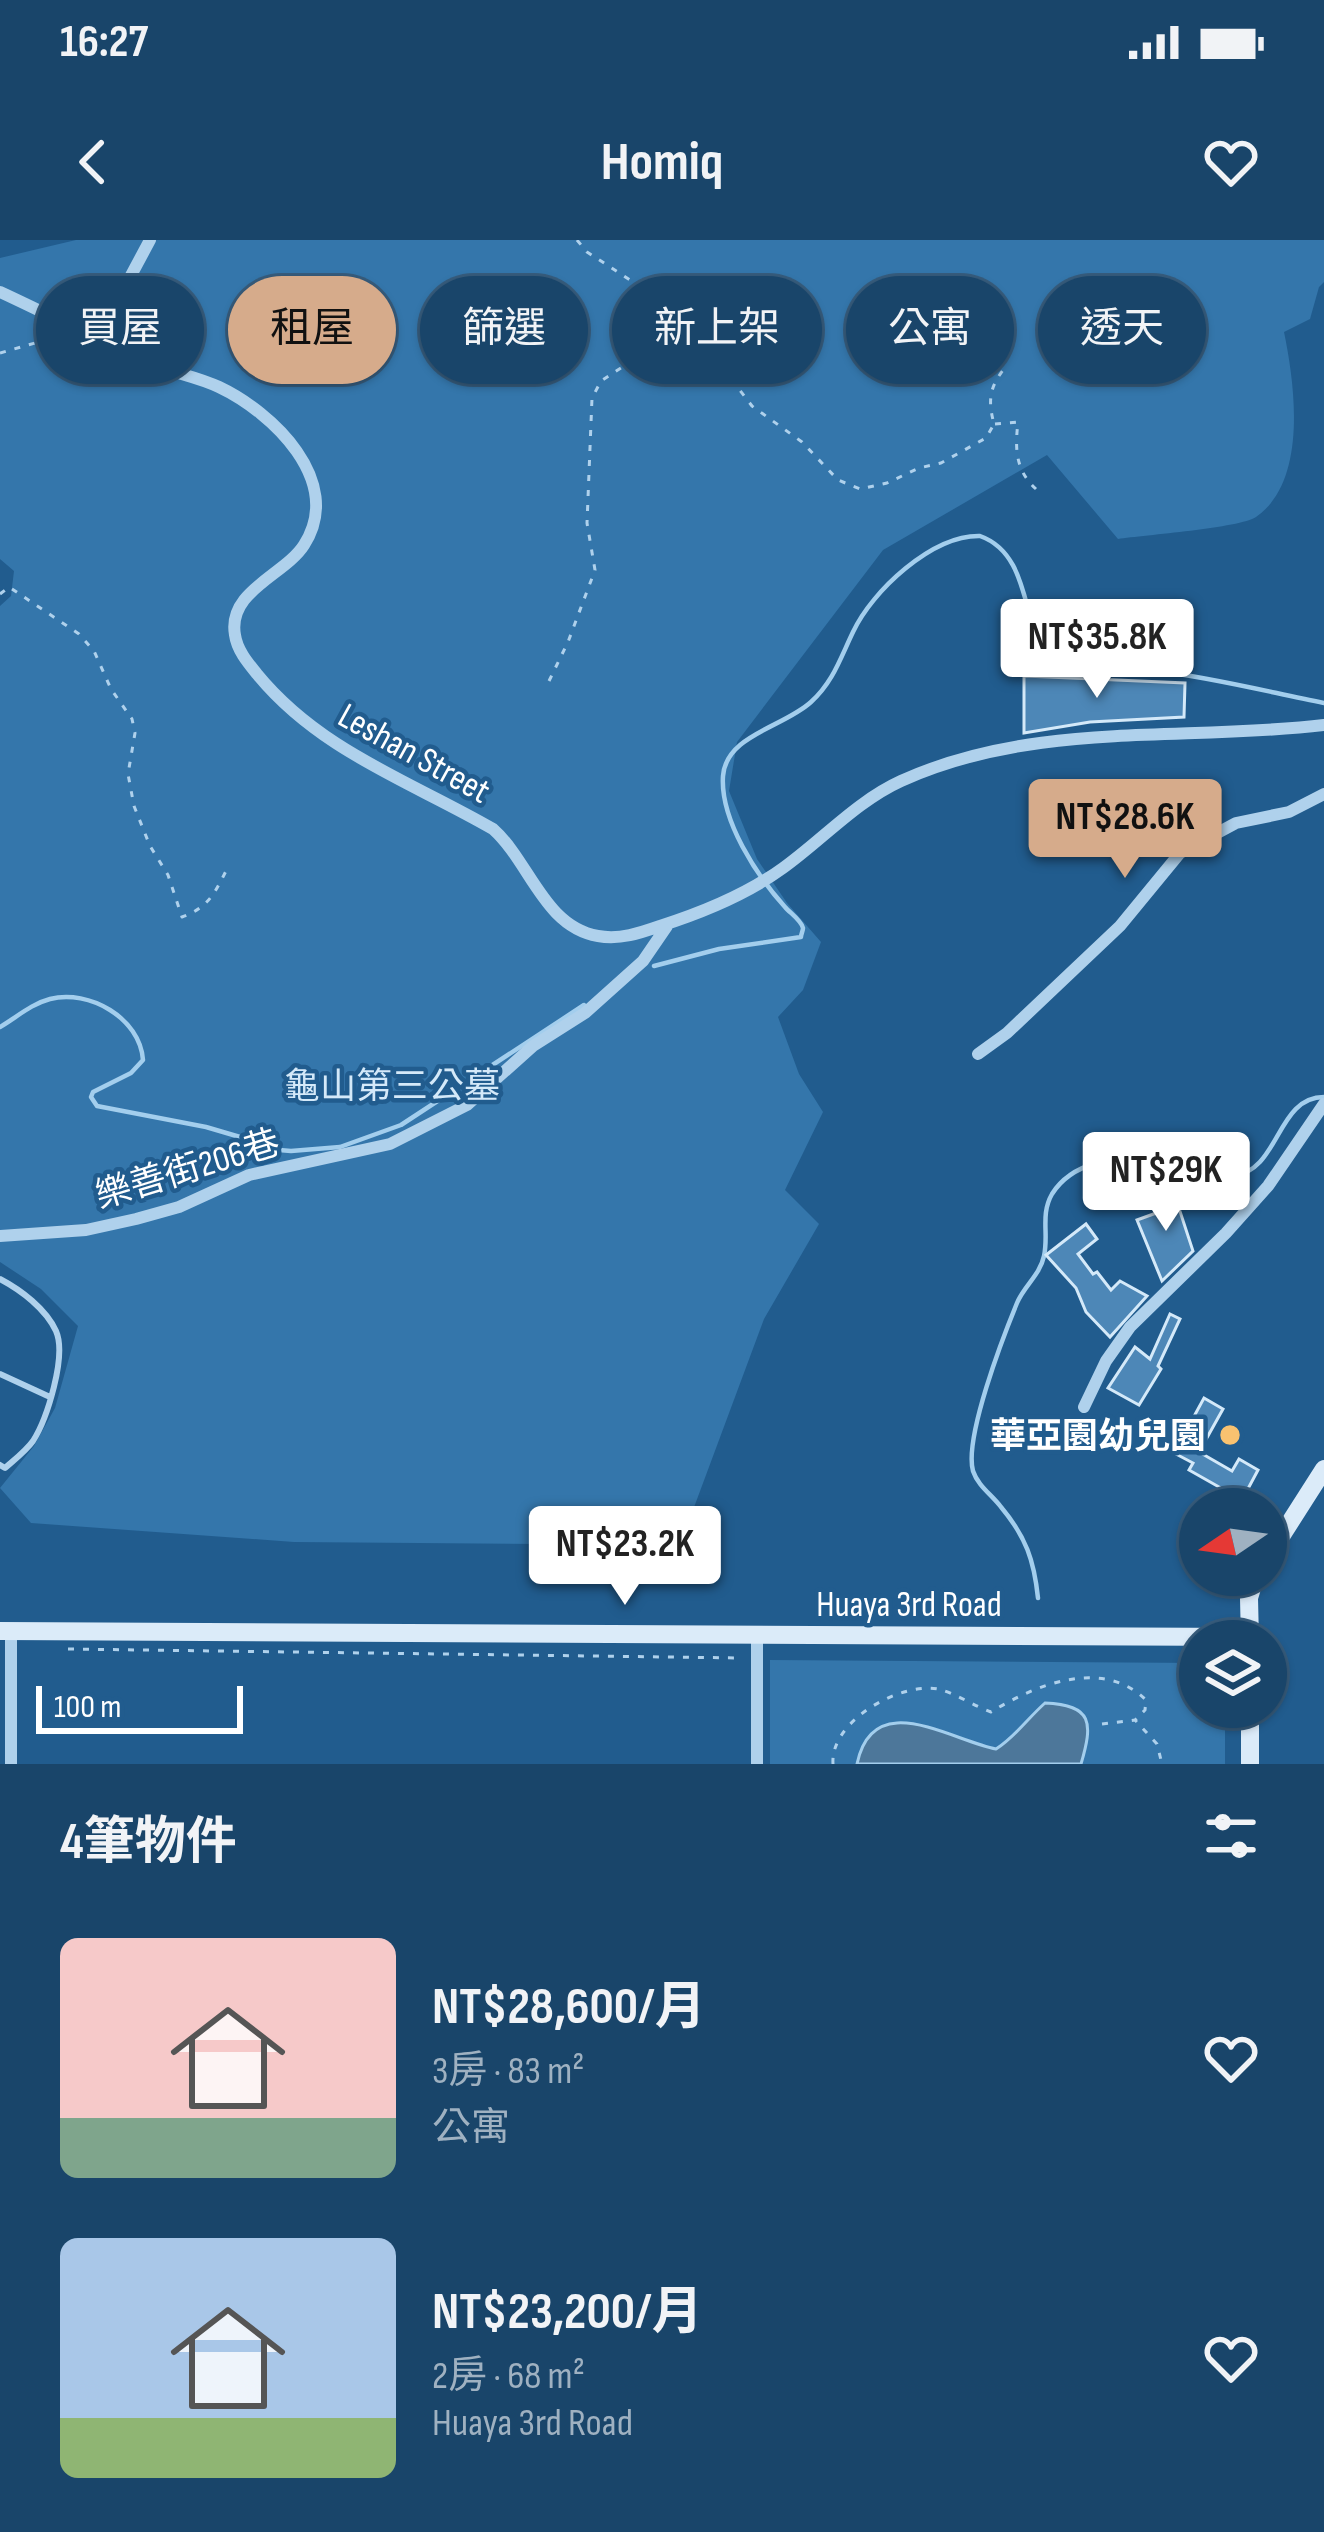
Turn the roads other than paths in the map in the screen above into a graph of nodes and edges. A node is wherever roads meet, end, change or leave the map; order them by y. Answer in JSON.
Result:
{"nodes":[{"id":1,"x":150,"y":240,"type":"edge"},
{"id":2,"x":131,"y":276,"type":"edge"},
{"id":3,"x":0,"y":292,"type":"edge"},
{"id":4,"x":36,"y":309,"type":"edge"},
{"id":5,"x":204,"y":382,"type":"edge"},
{"id":6,"x":1324,"y":725,"type":"edge"},
{"id":7,"x":1324,"y":794,"type":"edge"},
{"id":8,"x":668,"y":924,"type":"junction"},
{"id":9,"x":978,"y":1054,"type":"dead end"},
{"id":10,"x":1324,"y":1104,"type":"edge"},
{"id":11,"x":0,"y":1236,"type":"edge"},
{"id":12,"x":0,"y":1280,"type":"edge"},
{"id":13,"x":0,"y":1374,"type":"edge"},
{"id":14,"x":50,"y":1397,"type":"junction"},
{"id":15,"x":1084,"y":1407,"type":"dead end"},
{"id":16,"x":0,"y":1465,"type":"edge"},
{"id":17,"x":1324,"y":1469,"type":"edge"},
{"id":18,"x":1287,"y":1527,"type":"edge"},
{"id":19,"x":6,"y":1631,"type":"edge"},
{"id":20,"x":757,"y":1636,"type":"junction"},
{"id":21,"x":1179,"y":1639,"type":"edge"},
{"id":22,"x":1250,"y":1728,"type":"edge"},
{"id":23,"x":11,"y":1764,"type":"edge"},
{"id":24,"x":757,"y":1764,"type":"edge"},
{"id":25,"x":1250,"y":1764,"type":"edge"}],
"edges":[{"from":1,"to":2,"type":"street"},
{"from":3,"to":4,"type":"street","name":"Leshan Street"},
{"from":5,"to":8,"type":"street","name":"Leshan Street"},
{"from":6,"to":8,"type":"street","name":"Leshan Street"},
{"from":7,"to":9,"type":"street"},
{"from":8,"to":11,"type":"street","name":"樂善街206巷"},
{"from":10,"to":15,"type":"street"},
{"from":12,"to":14,"type":"lane"},
{"from":13,"to":14,"type":"lane"},
{"from":14,"to":16,"type":"lane"},
{"from":17,"to":18,"type":"street"},
{"from":19,"to":20,"type":"street","name":"Huaya 3rd Road"},
{"from":19,"to":23,"type":"street"},
{"from":20,"to":21,"type":"street","name":"Huaya 3rd Road"},
{"from":20,"to":24,"type":"street"},
{"from":22,"to":25,"type":"street"}]}
